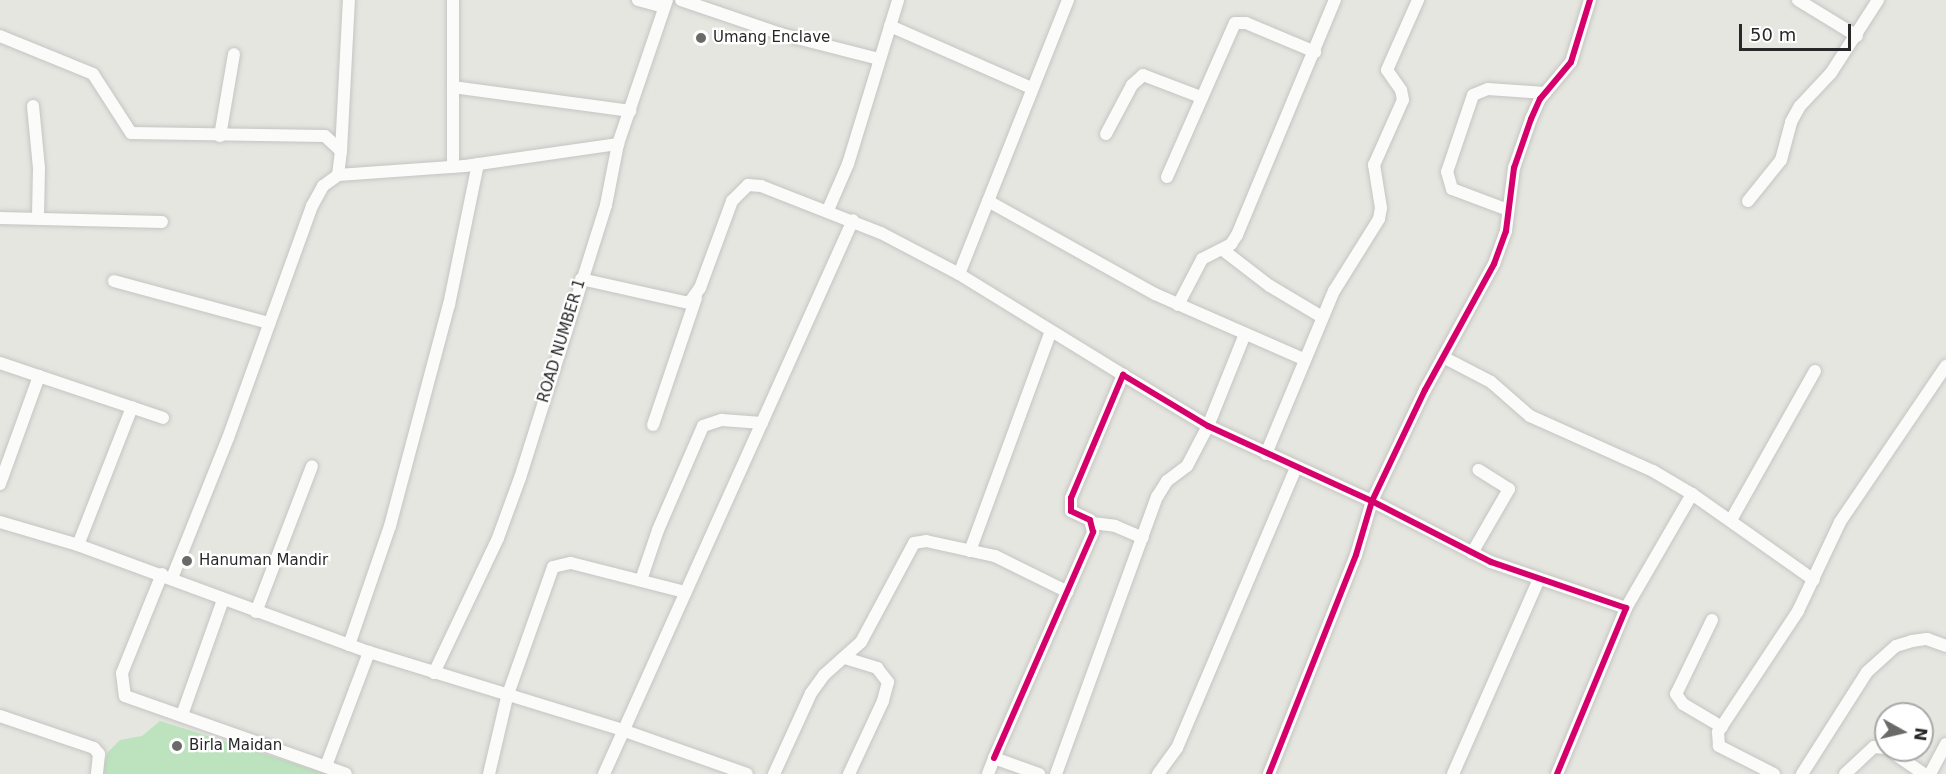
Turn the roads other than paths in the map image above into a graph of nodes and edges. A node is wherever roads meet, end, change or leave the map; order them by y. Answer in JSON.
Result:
{"nodes":[{"id":1,"x":349,"y":0,"type":"edge"},
{"id":2,"x":453,"y":0,"type":"edge"},
{"id":3,"x":638,"y":0,"type":"edge"},
{"id":4,"x":681,"y":0,"type":"edge"},
{"id":5,"x":898,"y":0,"type":"edge"},
{"id":6,"x":1068,"y":0,"type":"edge"},
{"id":7,"x":1335,"y":0,"type":"edge"},
{"id":8,"x":1418,"y":0,"type":"edge"},
{"id":9,"x":1590,"y":0,"type":"edge"},
{"id":10,"x":1798,"y":0,"type":"edge"},
{"id":11,"x":1878,"y":0,"type":"edge"},
{"id":12,"x":666,"y":3,"type":"edge"},
{"id":13,"x":890,"y":26,"type":"junction"},
{"id":14,"x":0,"y":36,"type":"edge"},
{"id":15,"x":1857,"y":36,"type":"junction"},
{"id":16,"x":1315,"y":52,"type":"junction"},
{"id":17,"x":234,"y":54,"type":"dead end"},
{"id":18,"x":879,"y":59,"type":"junction"},
{"id":19,"x":453,"y":87,"type":"junction"},
{"id":20,"x":1031,"y":88,"type":"junction"},
{"id":21,"x":1545,"y":93,"type":"junction"},
{"id":22,"x":1201,"y":97,"type":"junction"},
{"id":23,"x":33,"y":106,"type":"dead end"},
{"id":24,"x":630,"y":111,"type":"junction"},
{"id":25,"x":1106,"y":134,"type":"dead end"},
{"id":26,"x":220,"y":136,"type":"junction"},
{"id":27,"x":618,"y":144,"type":"junction"},
{"id":28,"x":341,"y":151,"type":"junction"},
{"id":29,"x":478,"y":164,"type":"junction"},
{"id":30,"x":453,"y":167,"type":"junction"},
{"id":31,"x":338,"y":175,"type":"junction"},
{"id":32,"x":1167,"y":177,"type":"dead end"},
{"id":33,"x":988,"y":201,"type":"junction"},
{"id":34,"x":1748,"y":201,"type":"dead end"},
{"id":35,"x":828,"y":210,"type":"junction"},
{"id":36,"x":1508,"y":210,"type":"junction"},
{"id":37,"x":38,"y":217,"type":"junction"},
{"id":38,"x":0,"y":218,"type":"edge"},
{"id":39,"x":853,"y":220,"type":"junction"},
{"id":40,"x":162,"y":222,"type":"dead end"},
{"id":41,"x":1222,"y":250,"type":"junction"},
{"id":42,"x":959,"y":274,"type":"junction"},
{"id":43,"x":581,"y":279,"type":"junction"},
{"id":44,"x":114,"y":281,"type":"dead end"},
{"id":45,"x":696,"y":298,"type":"junction"},
{"id":46,"x":1178,"y":305,"type":"junction"},
{"id":47,"x":1322,"y":317,"type":"junction"},
{"id":48,"x":269,"y":324,"type":"junction"},
{"id":49,"x":1051,"y":331,"type":"junction"},
{"id":50,"x":1245,"y":334,"type":"junction"},
{"id":51,"x":1443,"y":357,"type":"junction"},
{"id":52,"x":1303,"y":359,"type":"junction"},
{"id":53,"x":0,"y":363,"type":"edge"},
{"id":54,"x":1815,"y":371,"type":"dead end"},
{"id":55,"x":1123,"y":375,"type":"junction"},
{"id":56,"x":1939,"y":375,"type":"edge"},
{"id":57,"x":39,"y":376,"type":"junction"},
{"id":58,"x":132,"y":407,"type":"junction"},
{"id":59,"x":163,"y":418,"type":"dead end"},
{"id":60,"x":762,"y":423,"type":"junction"},
{"id":61,"x":653,"y":425,"type":"dead end"},
{"id":62,"x":1208,"y":426,"type":"junction"},
{"id":63,"x":1266,"y":454,"type":"junction"},
{"id":64,"x":312,"y":466,"type":"dead end"},
{"id":65,"x":1296,"y":467,"type":"junction"},
{"id":66,"x":1478,"y":470,"type":"dead end"},
{"id":67,"x":0,"y":484,"type":"edge"},
{"id":68,"x":1692,"y":494,"type":"junction"},
{"id":69,"x":1372,"y":501,"type":"junction"},
{"id":70,"x":1731,"y":520,"type":"junction"},
{"id":71,"x":0,"y":522,"type":"edge"},
{"id":72,"x":1092,"y":523,"type":"junction"},
{"id":73,"x":1143,"y":538,"type":"junction"},
{"id":74,"x":78,"y":545,"type":"junction"},
{"id":75,"x":970,"y":551,"type":"junction"},
{"id":76,"x":1472,"y":553,"type":"junction"},
{"id":77,"x":167,"y":576,"type":"junction"},
{"id":78,"x":1539,"y":579,"type":"junction"},
{"id":79,"x":1814,"y":579,"type":"junction"},
{"id":80,"x":641,"y":580,"type":"junction"},
{"id":81,"x":686,"y":592,"type":"junction"},
{"id":82,"x":1068,"y":592,"type":"junction"},
{"id":83,"x":224,"y":600,"type":"junction"},
{"id":84,"x":1626,"y":608,"type":"junction"},
{"id":85,"x":256,"y":612,"type":"junction"},
{"id":86,"x":1712,"y":620,"type":"dead end"},
{"id":87,"x":349,"y":645,"type":"junction"},
{"id":88,"x":1946,"y":646,"type":"edge"},
{"id":89,"x":369,"y":652,"type":"junction"},
{"id":90,"x":845,"y":658,"type":"junction"},
{"id":91,"x":434,"y":673,"type":"junction"},
{"id":92,"x":507,"y":697,"type":"junction"},
{"id":93,"x":182,"y":715,"type":"junction"},
{"id":94,"x":0,"y":716,"type":"edge"},
{"id":95,"x":1722,"y":727,"type":"junction"},
{"id":96,"x":625,"y":731,"type":"junction"},
{"id":97,"x":1946,"y":744,"type":"edge"},
{"id":98,"x":1874,"y":747,"type":"edge"},
{"id":99,"x":994,"y":758,"type":"junction"},
{"id":100,"x":1906,"y":762,"type":"edge"},
{"id":101,"x":326,"y":766,"type":"junction"},
{"id":102,"x":96,"y":774,"type":"edge"},
{"id":103,"x":346,"y":774,"type":"edge"},
{"id":104,"x":489,"y":774,"type":"edge"},
{"id":105,"x":604,"y":774,"type":"edge"},
{"id":106,"x":747,"y":774,"type":"edge"},
{"id":107,"x":774,"y":774,"type":"edge"},
{"id":108,"x":849,"y":774,"type":"edge"},
{"id":109,"x":988,"y":774,"type":"edge"},
{"id":110,"x":1039,"y":774,"type":"edge"},
{"id":111,"x":1056,"y":774,"type":"edge"},
{"id":112,"x":1158,"y":774,"type":"edge"},
{"id":113,"x":1269,"y":774,"type":"edge"},
{"id":114,"x":1452,"y":774,"type":"edge"},
{"id":115,"x":1557,"y":774,"type":"edge"},
{"id":116,"x":1773,"y":774,"type":"edge"},
{"id":117,"x":1802,"y":774,"type":"edge"},
{"id":118,"x":1845,"y":774,"type":"edge"},
{"id":119,"x":1924,"y":774,"type":"edge"},
{"id":120,"x":1930,"y":774,"type":"edge"}],
"edges":[{"from":1,"to":28,"type":"street"},
{"from":2,"to":19,"type":"street"},
{"from":3,"to":12,"type":"street"},
{"from":4,"to":18,"type":"street"},
{"from":5,"to":13,"type":"street"},
{"from":6,"to":20,"type":"street"},
{"from":7,"to":16,"type":"street"},
{"from":8,"to":47,"type":"street"},
{"from":9,"to":21,"type":"street"},
{"from":10,"to":15,"type":"street"},
{"from":11,"to":15,"type":"street"},
{"from":12,"to":24,"type":"street","name":"ROAD NUMBER 1"},
{"from":13,"to":18,"type":"street"},
{"from":13,"to":20,"type":"street"},
{"from":14,"to":26,"type":"street"},
{"from":15,"to":34,"type":"street"},
{"from":16,"to":22,"type":"street"},
{"from":16,"to":41,"type":"street"},
{"from":17,"to":26,"type":"street"},
{"from":18,"to":35,"type":"street"},
{"from":19,"to":24,"type":"street"},
{"from":19,"to":30,"type":"street"},
{"from":20,"to":33,"type":"street"},
{"from":21,"to":36,"type":"street"},
{"from":21,"to":36,"type":"street"},
{"from":22,"to":25,"type":"street"},
{"from":22,"to":32,"type":"street"},
{"from":23,"to":37,"type":"street"},
{"from":24,"to":27,"type":"street","name":"ROAD NUMBER 1"},
{"from":26,"to":28,"type":"street"},
{"from":27,"to":29,"type":"street"},
{"from":27,"to":43,"type":"street","name":"ROAD NUMBER 1"},
{"from":28,"to":31,"type":"street"},
{"from":29,"to":30,"type":"street"},
{"from":29,"to":87,"type":"street"},
{"from":30,"to":31,"type":"street"},
{"from":31,"to":48,"type":"street"},
{"from":33,"to":42,"type":"street"},
{"from":33,"to":46,"type":"street"},
{"from":35,"to":39,"type":"street"},
{"from":35,"to":45,"type":"street"},
{"from":36,"to":51,"type":"street"},
{"from":37,"to":38,"type":"street"},
{"from":37,"to":40,"type":"street"},
{"from":39,"to":42,"type":"street"},
{"from":39,"to":60,"type":"street"},
{"from":41,"to":46,"type":"street"},
{"from":41,"to":47,"type":"street"},
{"from":42,"to":49,"type":"street"},
{"from":43,"to":45,"type":"street"},
{"from":43,"to":91,"type":"street","name":"ROAD NUMBER 1"},
{"from":44,"to":48,"type":"street"},
{"from":45,"to":61,"type":"street"},
{"from":46,"to":50,"type":"street"},
{"from":47,"to":52,"type":"street"},
{"from":48,"to":77,"type":"street"},
{"from":49,"to":55,"type":"street"},
{"from":49,"to":75,"type":"street"},
{"from":50,"to":52,"type":"street"},
{"from":50,"to":62,"type":"street"},
{"from":51,"to":68,"type":"street"},
{"from":51,"to":69,"type":"street"},
{"from":52,"to":63,"type":"street"},
{"from":53,"to":57,"type":"street"},
{"from":54,"to":70,"type":"street"},
{"from":55,"to":62,"type":"street"},
{"from":55,"to":72,"type":"street"},
{"from":56,"to":79,"type":"street"},
{"from":57,"to":58,"type":"street"},
{"from":57,"to":67,"type":"street"},
{"from":58,"to":59,"type":"street"},
{"from":58,"to":74,"type":"street"},
{"from":60,"to":80,"type":"street"},
{"from":60,"to":81,"type":"street"},
{"from":62,"to":63,"type":"street"},
{"from":62,"to":73,"type":"street"},
{"from":63,"to":65,"type":"street"},
{"from":64,"to":85,"type":"street"},
{"from":65,"to":69,"type":"street"},
{"from":65,"to":112,"type":"street"},
{"from":66,"to":76,"type":"street"},
{"from":68,"to":70,"type":"street"},
{"from":68,"to":84,"type":"street"},
{"from":69,"to":76,"type":"street"},
{"from":69,"to":113,"type":"street"},
{"from":70,"to":79,"type":"street"},
{"from":71,"to":74,"type":"street"},
{"from":72,"to":73,"type":"street"},
{"from":72,"to":82,"type":"street"},
{"from":73,"to":111,"type":"street"},
{"from":74,"to":77,"type":"street"},
{"from":75,"to":82,"type":"street"},
{"from":75,"to":90,"type":"street"},
{"from":76,"to":78,"type":"street"},
{"from":77,"to":83,"type":"street"},
{"from":77,"to":93,"type":"street"},
{"from":78,"to":84,"type":"street"},
{"from":78,"to":114,"type":"street"},
{"from":79,"to":95,"type":"street"},
{"from":80,"to":81,"type":"street"},
{"from":80,"to":92,"type":"street"},
{"from":81,"to":96,"type":"street"},
{"from":82,"to":99,"type":"street"},
{"from":83,"to":85,"type":"street"},
{"from":83,"to":93,"type":"street"},
{"from":84,"to":115,"type":"street"},
{"from":85,"to":87,"type":"street"},
{"from":86,"to":95,"type":"street"},
{"from":87,"to":89,"type":"street"},
{"from":88,"to":117,"type":"street"},
{"from":89,"to":91,"type":"street"},
{"from":89,"to":101,"type":"street"},
{"from":90,"to":107,"type":"street"},
{"from":90,"to":108,"type":"street"},
{"from":91,"to":92,"type":"street"},
{"from":92,"to":96,"type":"street"},
{"from":92,"to":104,"type":"street"},
{"from":93,"to":101,"type":"street"},
{"from":94,"to":102,"type":"street"},
{"from":95,"to":116,"type":"street"},
{"from":96,"to":105,"type":"street"},
{"from":96,"to":106,"type":"street"},
{"from":97,"to":120,"type":"street"},
{"from":98,"to":118,"type":"street"},
{"from":99,"to":109,"type":"street"},
{"from":99,"to":110,"type":"street"},
{"from":100,"to":119,"type":"street"},
{"from":101,"to":103,"type":"street"}]}
